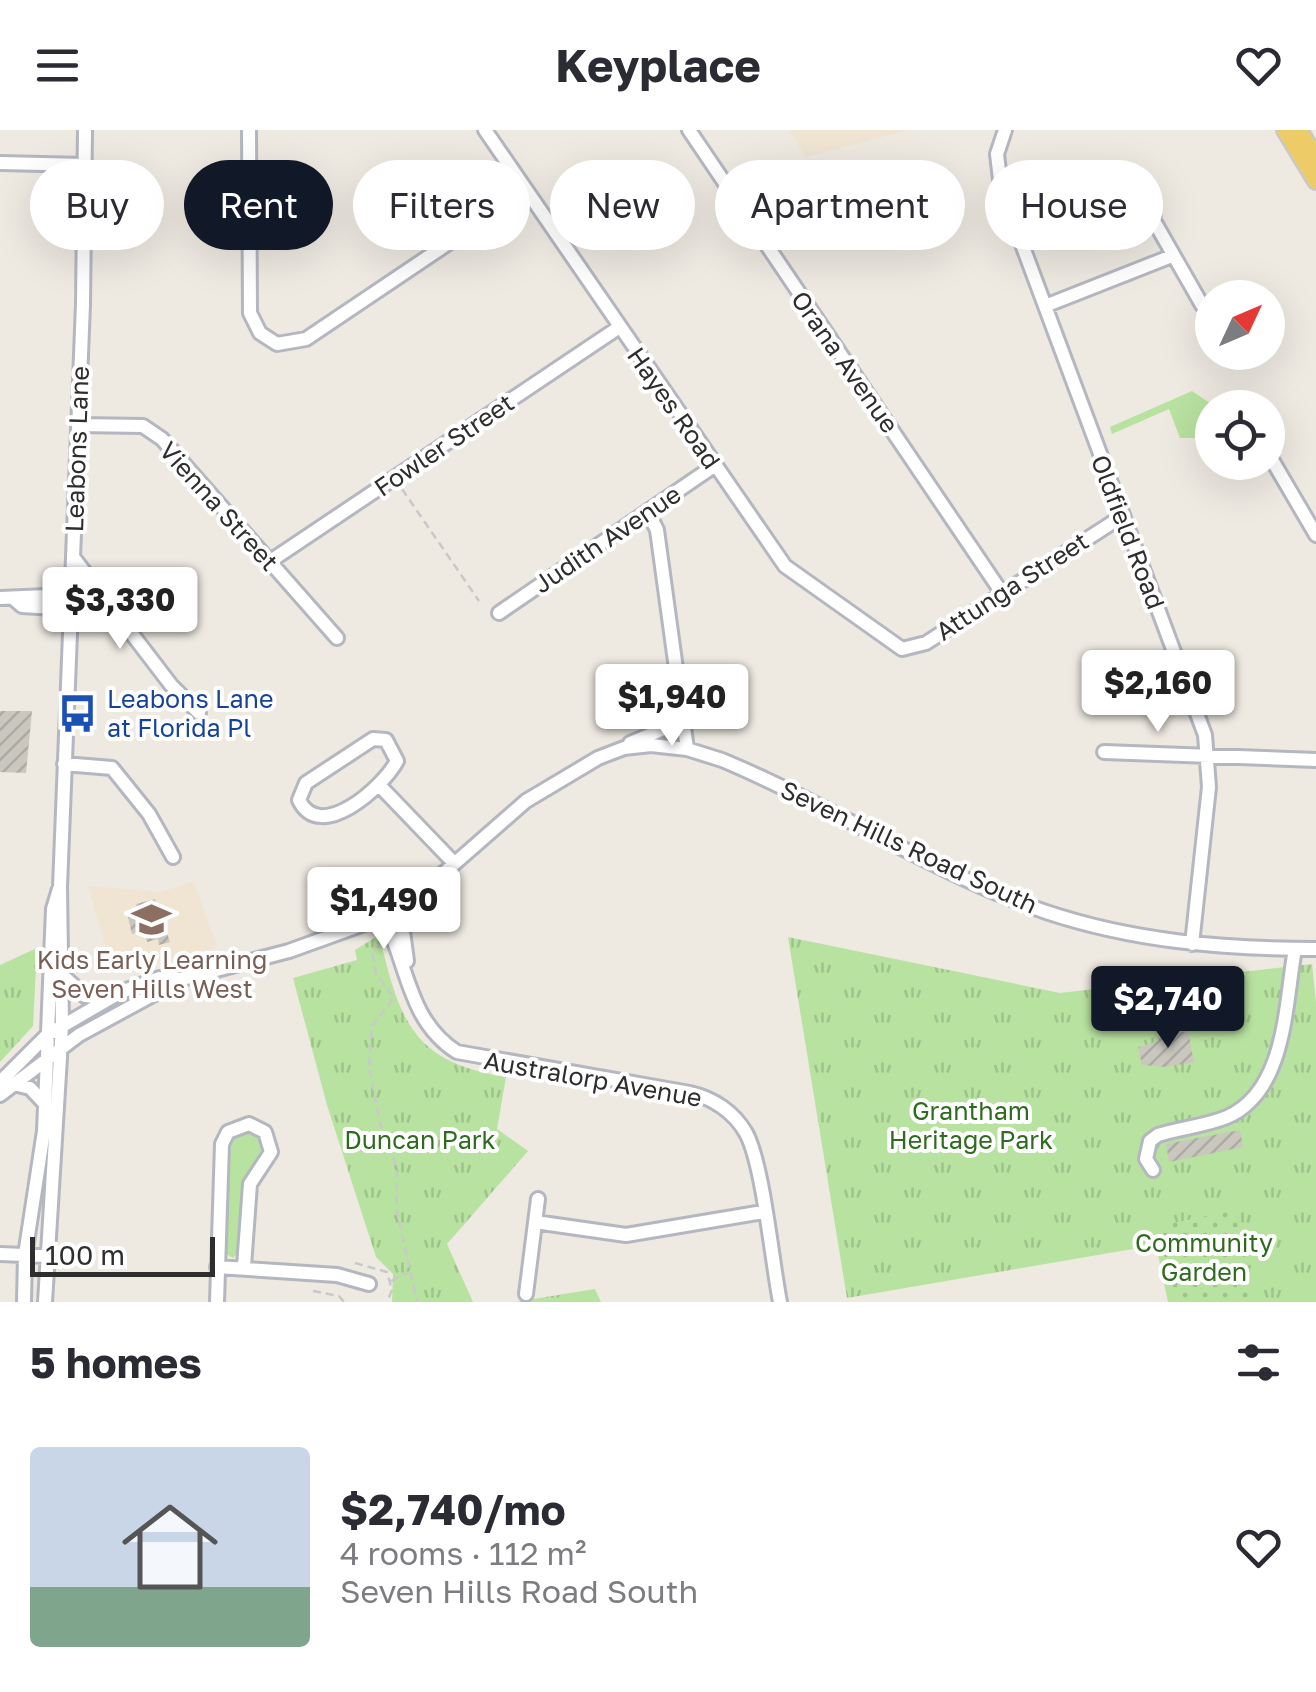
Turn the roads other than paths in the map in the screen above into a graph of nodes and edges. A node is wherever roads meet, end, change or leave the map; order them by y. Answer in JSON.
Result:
{"nodes":[{"id":1,"x":85,"y":130,"type":"edge"},
{"id":2,"x":249,"y":130,"type":"edge"},
{"id":3,"x":484,"y":130,"type":"edge"},
{"id":4,"x":689,"y":130,"type":"edge"},
{"id":5,"x":1005,"y":130,"type":"edge"},
{"id":6,"x":1285,"y":130,"type":"edge"},
{"id":7,"x":1299,"y":130,"type":"edge"},
{"id":8,"x":1316,"y":158,"type":"edge"},
{"id":9,"x":85,"y":160,"type":"edge"},
{"id":10,"x":505,"y":160,"type":"edge"},
{"id":11,"x":0,"y":163,"type":"edge"},
{"id":12,"x":30,"y":164,"type":"edge"},
{"id":13,"x":1316,"y":181,"type":"edge"},
{"id":14,"x":530,"y":197,"type":"edge"},
{"id":15,"x":1163,"y":238,"type":"edge"},
{"id":16,"x":83,"y":250,"type":"edge"},
{"id":17,"x":438,"y":250,"type":"edge"},
{"id":18,"x":1172,"y":256,"type":"junction"},
{"id":19,"x":1195,"y":293,"type":"edge"},
{"id":20,"x":1045,"y":306,"type":"junction"},
{"id":21,"x":618,"y":328,"type":"junction"},
{"id":22,"x":78,"y":425,"type":"junction"},
{"id":23,"x":714,"y":466,"type":"junction"},
{"id":24,"x":1284,"y":480,"type":"edge"},
{"id":25,"x":648,"y":512,"type":"junction"},
{"id":26,"x":1121,"y":517,"type":"junction"},
{"id":27,"x":1316,"y":536,"type":"edge"},
{"id":28,"x":73,"y":556,"type":"junction"},
{"id":29,"x":270,"y":562,"type":"junction"},
{"id":30,"x":1002,"y":593,"type":"junction"},
{"id":31,"x":7,"y":598,"type":"edge"},
{"id":32,"x":70,"y":602,"type":"junction"},
{"id":33,"x":499,"y":613,"type":"dead end"},
{"id":34,"x":337,"y":638,"type":"dead end"},
{"id":35,"x":902,"y":649,"type":"joint"},
{"id":36,"x":681,"y":710,"type":"junction"},
{"id":37,"x":200,"y":714,"type":"dead end"},
{"id":38,"x":624,"y":748,"type":"junction"},
{"id":39,"x":687,"y":748,"type":"junction"},
{"id":40,"x":1104,"y":752,"type":"dead end"},
{"id":41,"x":1209,"y":759,"type":"junction"},
{"id":42,"x":1316,"y":760,"type":"edge"},
{"id":43,"x":64,"y":764,"type":"junction"},
{"id":44,"x":379,"y":784,"type":"junction"},
{"id":45,"x":173,"y":857,"type":"dead end"},
{"id":46,"x":454,"y":864,"type":"junction"},
{"id":47,"x":60,"y":887,"type":"junction"},
{"id":48,"x":400,"y":909,"type":"junction"},
{"id":49,"x":384,"y":918,"type":"junction"},
{"id":50,"x":1192,"y":944,"type":"junction"},
{"id":51,"x":1295,"y":949,"type":"junction"},
{"id":52,"x":1316,"y":949,"type":"edge"},
{"id":53,"x":62,"y":975,"type":"junction"},
{"id":54,"x":182,"y":979,"type":"junction"},
{"id":55,"x":410,"y":989,"type":"junction"},
{"id":56,"x":110,"y":997,"type":"junction"},
{"id":57,"x":62,"y":1025,"type":"junction"},
{"id":58,"x":48,"y":1035,"type":"junction"},
{"id":59,"x":60,"y":1048,"type":"junction"},
{"id":60,"x":46,"y":1057,"type":"junction"},
{"id":61,"x":7,"y":1083,"type":"edge"},
{"id":62,"x":0,"y":1094,"type":"edge"},
{"id":63,"x":45,"y":1104,"type":"junction"},
{"id":64,"x":1153,"y":1170,"type":"dead end"},
{"id":65,"x":538,"y":1199,"type":"dead end"},
{"id":66,"x":763,"y":1212,"type":"junction"},
{"id":67,"x":535,"y":1222,"type":"junction"},
{"id":68,"x":0,"y":1254,"type":"edge"},
{"id":69,"x":25,"y":1255,"type":"junction"},
{"id":70,"x":47,"y":1256,"type":"junction"},
{"id":71,"x":244,"y":1266,"type":"junction"},
{"id":72,"x":218,"y":1267,"type":"junction"},
{"id":73,"x":369,"y":1284,"type":"dead end"},
{"id":74,"x":526,"y":1294,"type":"dead end"},
{"id":75,"x":24,"y":1302,"type":"edge"},
{"id":76,"x":45,"y":1302,"type":"edge"},
{"id":77,"x":217,"y":1302,"type":"edge"},
{"id":78,"x":780,"y":1302,"type":"edge"}],
"edges":[{"from":1,"to":9,"type":"street","name":"Leabons Lane"},
{"from":2,"to":17,"type":"street"},
{"from":3,"to":10,"type":"street","name":"Hayes Road"},
{"from":4,"to":30,"type":"street","name":"Orana Avenue"},
{"from":5,"to":20,"type":"street","name":"Oldfield Road"},
{"from":6,"to":13,"type":"main road"},
{"from":7,"to":8,"type":"main road"},
{"from":11,"to":12,"type":"street"},
{"from":14,"to":21,"type":"street","name":"Hayes Road"},
{"from":15,"to":18,"type":"street"},
{"from":16,"to":22,"type":"street","name":"Leabons Lane"},
{"from":18,"to":19,"type":"street"},
{"from":18,"to":20,"type":"street"},
{"from":20,"to":26,"type":"street","name":"Oldfield Road"},
{"from":21,"to":23,"type":"street","name":"Hayes Road"},
{"from":21,"to":29,"type":"street","name":"Fowler Street"},
{"from":22,"to":28,"type":"street","name":"Leabons Lane"},
{"from":22,"to":29,"type":"street","name":"Vienna Street"},
{"from":23,"to":25,"type":"street","name":"Judith Avenue"},
{"from":23,"to":35,"type":"street","name":"Hayes Road"},
{"from":24,"to":27,"type":"street"},
{"from":25,"to":33,"type":"street","name":"Judith Avenue"},
{"from":25,"to":36,"type":"street"},
{"from":26,"to":30,"type":"street","name":"Attunga Street"},
{"from":26,"to":41,"type":"street","name":"Oldfield Road"},
{"from":28,"to":32,"type":"street","name":"Leabons Lane"},
{"from":28,"to":37,"type":"street"},
{"from":29,"to":34,"type":"street","name":"Vienna Street"},
{"from":30,"to":35,"type":"street","name":"Attunga Street"},
{"from":31,"to":32,"type":"street"},
{"from":32,"to":43,"type":"street","name":"Leabons Lane"},
{"from":36,"to":38,"type":"street","name":"Seven Hills Road South"},
{"from":36,"to":39,"type":"street"},
{"from":38,"to":39,"type":"street","name":"Seven Hills Road South"},
{"from":38,"to":46,"type":"street","name":"Seven Hills Road South"},
{"from":39,"to":50,"type":"street","name":"Seven Hills Road South"},
{"from":40,"to":41,"type":"street"},
{"from":41,"to":42,"type":"street"},
{"from":41,"to":50,"type":"street","name":"Oldfield Road"},
{"from":43,"to":45,"type":"street"},
{"from":43,"to":47,"type":"street","name":"Leabons Lane"},
{"from":44,"to":44,"type":"street"},
{"from":44,"to":46,"type":"street"},
{"from":46,"to":48,"type":"street","name":"Seven Hills Road South"},
{"from":47,"to":53,"type":"street","name":"Leabons Lane"},
{"from":47,"to":58,"type":"street","name":"Leabons Lane"},
{"from":48,"to":49,"type":"street","name":"Seven Hills Road South"},
{"from":48,"to":55,"type":"street","name":"Australorp Avenue"},
{"from":49,"to":54,"type":"street","name":"Seven Hills Road South"},
{"from":49,"to":55,"type":"street","name":"Australorp Avenue"},
{"from":50,"to":51,"type":"street","name":"Seven Hills Road South"},
{"from":51,"to":52,"type":"street","name":"Seven Hills Road South"},
{"from":51,"to":64,"type":"street"},
{"from":53,"to":56,"type":"street"},
{"from":53,"to":57,"type":"street","name":"Leabons Lane"},
{"from":54,"to":56,"type":"street","name":"Seven Hills Road South"},
{"from":54,"to":59,"type":"street","name":"Seven Hills Road South"},
{"from":55,"to":66,"type":"street","name":"Australorp Avenue"},
{"from":56,"to":57,"type":"street","name":"Seven Hills Road South"},
{"from":57,"to":58,"type":"street","name":"Seven Hills Road South"},
{"from":57,"to":59,"type":"street","name":"Leabons Lane"},
{"from":58,"to":60,"type":"street","name":"Leabons Lane"},
{"from":58,"to":61,"type":"street","name":"Seven Hills Road South"},
{"from":59,"to":60,"type":"street","name":"Seven Hills Road South"},
{"from":59,"to":70,"type":"street","name":"Leabons Lane"},
{"from":60,"to":61,"type":"street","name":"Seven Hills Road South"},
{"from":60,"to":63,"type":"street","name":"Leabons Lane"},
{"from":61,"to":62,"type":"street"},
{"from":61,"to":63,"type":"street"},
{"from":63,"to":69,"type":"street","name":"Leabons Lane"},
{"from":65,"to":67,"type":"street"},
{"from":66,"to":67,"type":"street"},
{"from":66,"to":78,"type":"street","name":"Australorp Avenue"},
{"from":67,"to":74,"type":"street"},
{"from":68,"to":69,"type":"street"},
{"from":69,"to":70,"type":"street"},
{"from":69,"to":75,"type":"street","name":"Leabons Lane"},
{"from":70,"to":76,"type":"street","name":"Leabons Lane"},
{"from":71,"to":72,"type":"street"},
{"from":71,"to":72,"type":"street"},
{"from":71,"to":73,"type":"street"},
{"from":72,"to":77,"type":"street"}]}
